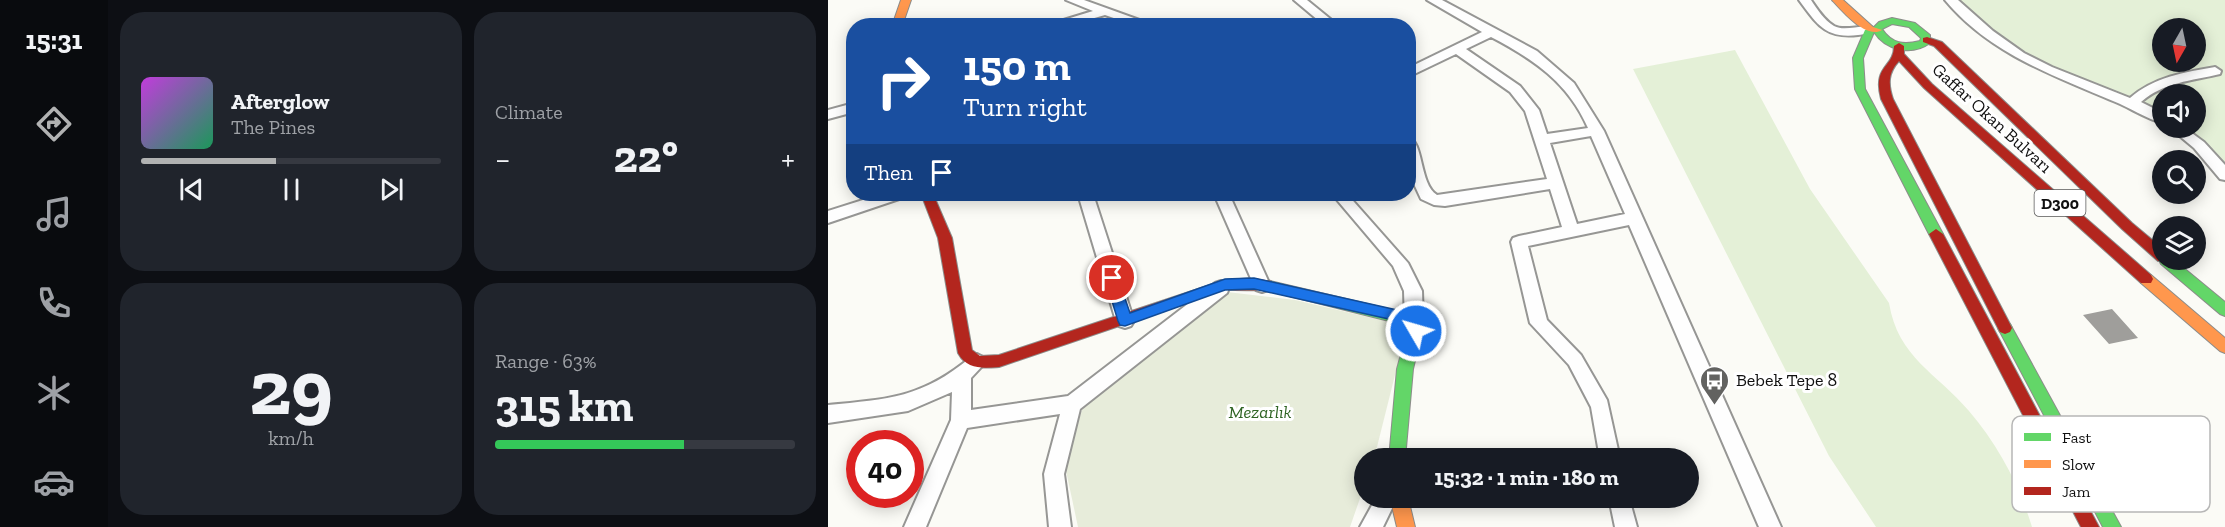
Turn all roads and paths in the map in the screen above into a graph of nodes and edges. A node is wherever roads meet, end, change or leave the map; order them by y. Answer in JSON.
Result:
{"nodes":[{"id":1,"x":906,"y":0,"type":"edge"},
{"id":2,"x":1072,"y":0,"type":"edge"},
{"id":3,"x":1300,"y":0,"type":"edge"},
{"id":4,"x":1433,"y":0,"type":"edge"},
{"id":5,"x":1805,"y":0,"type":"edge"},
{"id":6,"x":1837,"y":0,"type":"edge"},
{"id":7,"x":1951,"y":0,"type":"edge"},
{"id":8,"x":1894,"y":6,"type":"dead end"},
{"id":9,"x":1107,"y":11,"type":"junction"},
{"id":10,"x":900,"y":18,"type":"edge"},
{"id":11,"x":1080,"y":18,"type":"edge"},
{"id":12,"x":1127,"y":18,"type":"edge"},
{"id":13,"x":1323,"y":18,"type":"edge"},
{"id":14,"x":1910,"y":22,"type":"junction"},
{"id":15,"x":1873,"y":30,"type":"junction"},
{"id":16,"x":1491,"y":32,"type":"junction"},
{"id":17,"x":1932,"y":42,"type":"junction"},
{"id":18,"x":1457,"y":49,"type":"junction"},
{"id":19,"x":1899,"y":51,"type":"junction"},
{"id":20,"x":1416,"y":69,"type":"edge"},
{"id":21,"x":2215,"y":71,"type":"dead end"},
{"id":22,"x":2132,"y":103,"type":"junction"},
{"id":23,"x":846,"y":109,"type":"edge"},
{"id":24,"x":2152,"y":113,"type":"edge"},
{"id":25,"x":828,"y":115,"type":"edge"},
{"id":26,"x":1596,"y":132,"type":"junction"},
{"id":27,"x":2193,"y":138,"type":"edge"},
{"id":28,"x":1541,"y":140,"type":"junction"},
{"id":29,"x":2218,"y":154,"type":"edge"},
{"id":30,"x":1416,"y":167,"type":"edge"},
{"id":31,"x":2225,"y":175,"type":"edge"},
{"id":32,"x":1555,"y":183,"type":"junction"},
{"id":33,"x":876,"y":201,"type":"edge"},
{"id":34,"x":930,"y":201,"type":"edge"},
{"id":35,"x":1087,"y":201,"type":"edge"},
{"id":36,"x":1224,"y":201,"type":"edge"},
{"id":37,"x":1345,"y":201,"type":"edge"},
{"id":38,"x":828,"y":217,"type":"edge"},
{"id":39,"x":1635,"y":218,"type":"junction"},
{"id":40,"x":1571,"y":231,"type":"junction"},
{"id":41,"x":2152,"y":248,"type":"edge"},
{"id":42,"x":2178,"y":270,"type":"edge"},
{"id":43,"x":1225,"y":285,"type":"junction"},
{"id":44,"x":1262,"y":285,"type":"junction"},
{"id":45,"x":2225,"y":310,"type":"edge"},
{"id":46,"x":1125,"y":321,"type":"junction"},
{"id":47,"x":1414,"y":323,"type":"junction"},
{"id":48,"x":2225,"y":347,"type":"edge"},
{"id":49,"x":977,"y":362,"type":"junction"},
{"id":50,"x":962,"y":377,"type":"junction"},
{"id":51,"x":1072,"y":404,"type":"junction"},
{"id":52,"x":828,"y":414,"type":"edge"},
{"id":53,"x":2032,"y":416,"type":"edge"},
{"id":54,"x":2052,"y":416,"type":"edge"},
{"id":55,"x":961,"y":420,"type":"junction"},
{"id":56,"x":1398,"y":448,"type":"edge"},
{"id":57,"x":1608,"y":448,"type":"edge"},
{"id":58,"x":1381,"y":508,"type":"edge"},
{"id":59,"x":1401,"y":508,"type":"edge"},
{"id":60,"x":1621,"y":508,"type":"edge"},
{"id":61,"x":2082,"y":512,"type":"edge"},
{"id":62,"x":2104,"y":512,"type":"edge"},
{"id":63,"x":915,"y":527,"type":"edge"},
{"id":64,"x":1060,"y":527,"type":"edge"},
{"id":65,"x":1371,"y":527,"type":"edge"},
{"id":66,"x":1406,"y":527,"type":"edge"},
{"id":67,"x":1626,"y":527,"type":"edge"},
{"id":68,"x":1770,"y":527,"type":"edge"},
{"id":69,"x":2090,"y":527,"type":"edge"},
{"id":70,"x":2112,"y":527,"type":"edge"}],
"edges":[{"from":1,"to":10,"type":"main road"},
{"from":2,"to":9,"type":"street"},
{"from":3,"to":13,"type":"street"},
{"from":4,"to":16,"type":"street"},
{"from":5,"to":15,"type":"street"},
{"from":6,"to":15,"type":"main road","name":"Gaffar Okan Bulvarı"},
{"from":7,"to":22,"type":"street"},
{"from":8,"to":14,"type":"main road","name":"Gaffar Okan Bulvarı"},
{"from":9,"to":11,"type":"street"},
{"from":9,"to":12,"type":"street"},
{"from":14,"to":15,"type":"main road"},
{"from":14,"to":17,"type":"main road","name":"Gaffar Okan Bulvarı"},
{"from":15,"to":19,"type":"main road","name":"Gaffar Okan Bulvarı"},
{"from":15,"to":53,"type":"main road"},
{"from":16,"to":18,"type":"street"},
{"from":16,"to":26,"type":"street"},
{"from":17,"to":19,"type":"main road"},
{"from":17,"to":41,"type":"main road","name":"Gaffar Okan Bulvarı","number":"D300"},
{"from":18,"to":20,"type":"street"},
{"from":18,"to":28,"type":"street"},
{"from":19,"to":48,"type":"main road","name":"Gaffar Okan Bulvarı","number":"D300"},
{"from":19,"to":54,"type":"main road"},
{"from":21,"to":22,"type":"street"},
{"from":22,"to":24,"type":"street"},
{"from":23,"to":25,"type":"street"},
{"from":26,"to":28,"type":"street"},
{"from":26,"to":39,"type":"street"},
{"from":27,"to":29,"type":"street"},
{"from":28,"to":32,"type":"street"},
{"from":29,"to":31,"type":"street"},
{"from":30,"to":32,"type":"street"},
{"from":32,"to":40,"type":"street"},
{"from":33,"to":38,"type":"street"},
{"from":34,"to":49,"type":"main road"},
{"from":35,"to":46,"type":"street"},
{"from":36,"to":44,"type":"street"},
{"from":37,"to":47,"type":"street"},
{"from":39,"to":40,"type":"street"},
{"from":39,"to":68,"type":"street"},
{"from":40,"to":57,"type":"street"},
{"from":42,"to":45,"type":"main road","name":"Gaffar Okan Bulvarı","number":"D300"},
{"from":43,"to":44,"type":"main road"},
{"from":43,"to":46,"type":"main road"},
{"from":43,"to":51,"type":"street"},
{"from":44,"to":47,"type":"main road"},
{"from":46,"to":49,"type":"main road"},
{"from":47,"to":56,"type":"main road"},
{"from":49,"to":50,"type":"street"},
{"from":50,"to":52,"type":"street"},
{"from":50,"to":55,"type":"street"},
{"from":51,"to":55,"type":"street"},
{"from":51,"to":64,"type":"street"},
{"from":55,"to":63,"type":"street"},
{"from":58,"to":65,"type":"street"},
{"from":59,"to":66,"type":"main road"},
{"from":60,"to":67,"type":"street"},
{"from":61,"to":69,"type":"main road"},
{"from":62,"to":70,"type":"main road"}]}
